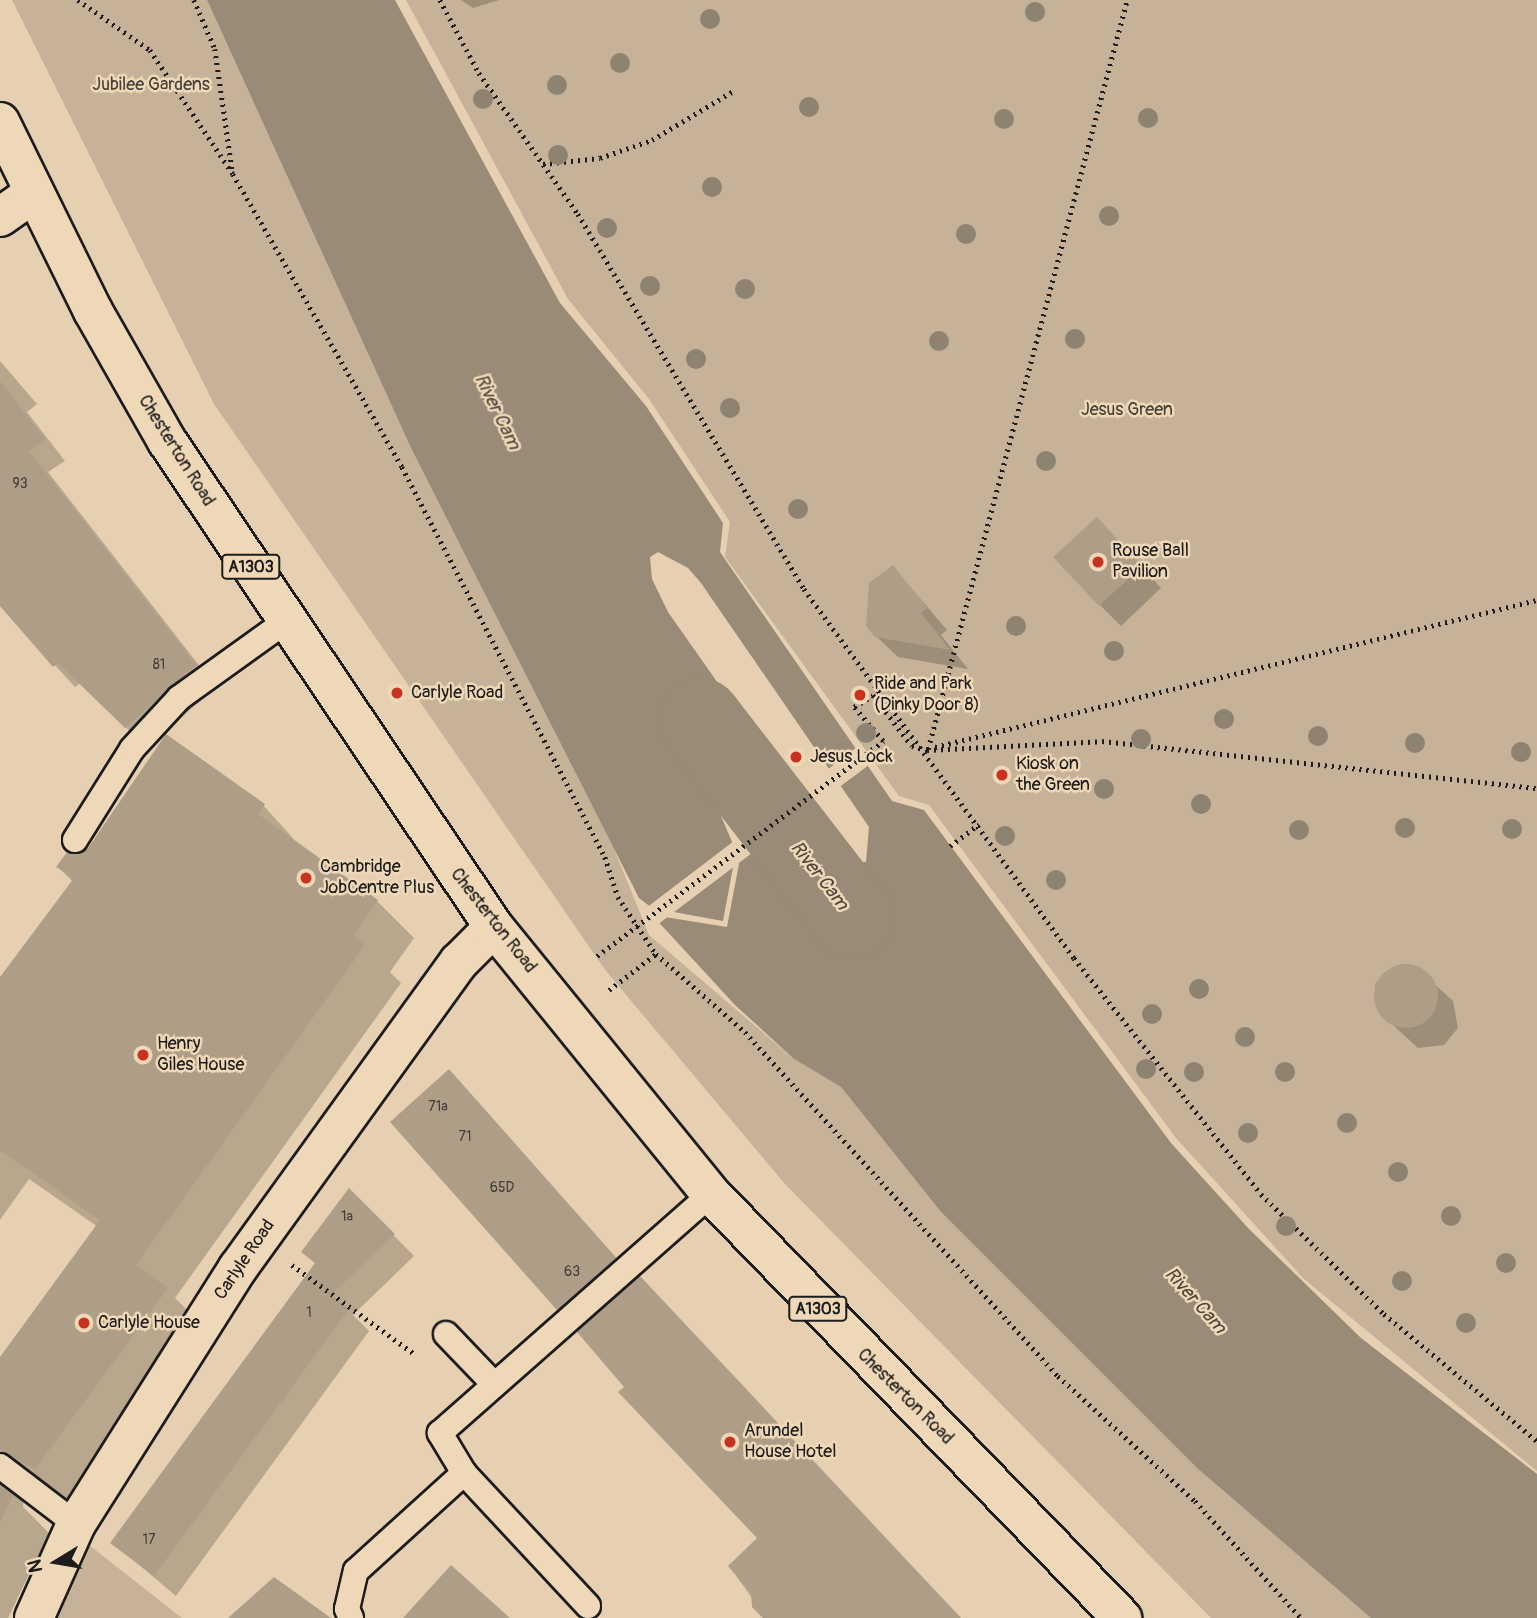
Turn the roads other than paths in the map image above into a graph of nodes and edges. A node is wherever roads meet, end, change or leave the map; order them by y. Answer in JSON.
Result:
{"nodes":[{"id":1,"x":0,"y":122,"type":"edge"},
{"id":2,"x":34,"y":193,"type":"junction"},
{"id":3,"x":0,"y":217,"type":"edge"},
{"id":4,"x":286,"y":621,"type":"junction"},
{"id":5,"x":75,"y":840,"type":"dead end"},
{"id":6,"x":494,"y":926,"type":"junction"},
{"id":7,"x":711,"y":1194,"type":"junction"},
{"id":8,"x":446,"y":1334,"type":"road end"},
{"id":9,"x":494,"y":1384,"type":"junction"},
{"id":10,"x":0,"y":1466,"type":"edge"},
{"id":11,"x":464,"y":1473,"type":"junction"},
{"id":12,"x":76,"y":1524,"type":"junction"},
{"id":13,"x":588,"y":1606,"type":"dead end"},
{"id":14,"x":34,"y":1618,"type":"edge"},
{"id":15,"x":351,"y":1618,"type":"edge"},
{"id":16,"x":1122,"y":1618,"type":"edge"}],
"edges":[{"from":1,"to":2,"type":"main road","name":"Chesterton Road","number":"A1303"},
{"from":2,"to":3,"type":"main road"},
{"from":2,"to":4,"type":"main road","name":"Chesterton Road","number":"A1303"},
{"from":4,"to":5,"type":"lane"},
{"from":4,"to":6,"type":"main road","name":"Chesterton Road","number":"A1303"},
{"from":6,"to":7,"type":"main road","name":"Chesterton Road","number":"A1303"},
{"from":6,"to":12,"type":"main road","name":"Carlyle Road"},
{"from":7,"to":9,"type":"lane"},
{"from":7,"to":16,"type":"main road","name":"Chesterton Road","number":"A1303"},
{"from":8,"to":9,"type":"lane"},
{"from":9,"to":11,"type":"lane"},
{"from":10,"to":12,"type":"lane"},
{"from":11,"to":13,"type":"lane"},
{"from":11,"to":15,"type":"lane"},
{"from":12,"to":14,"type":"main road","name":"Carlyle Road"}]}
